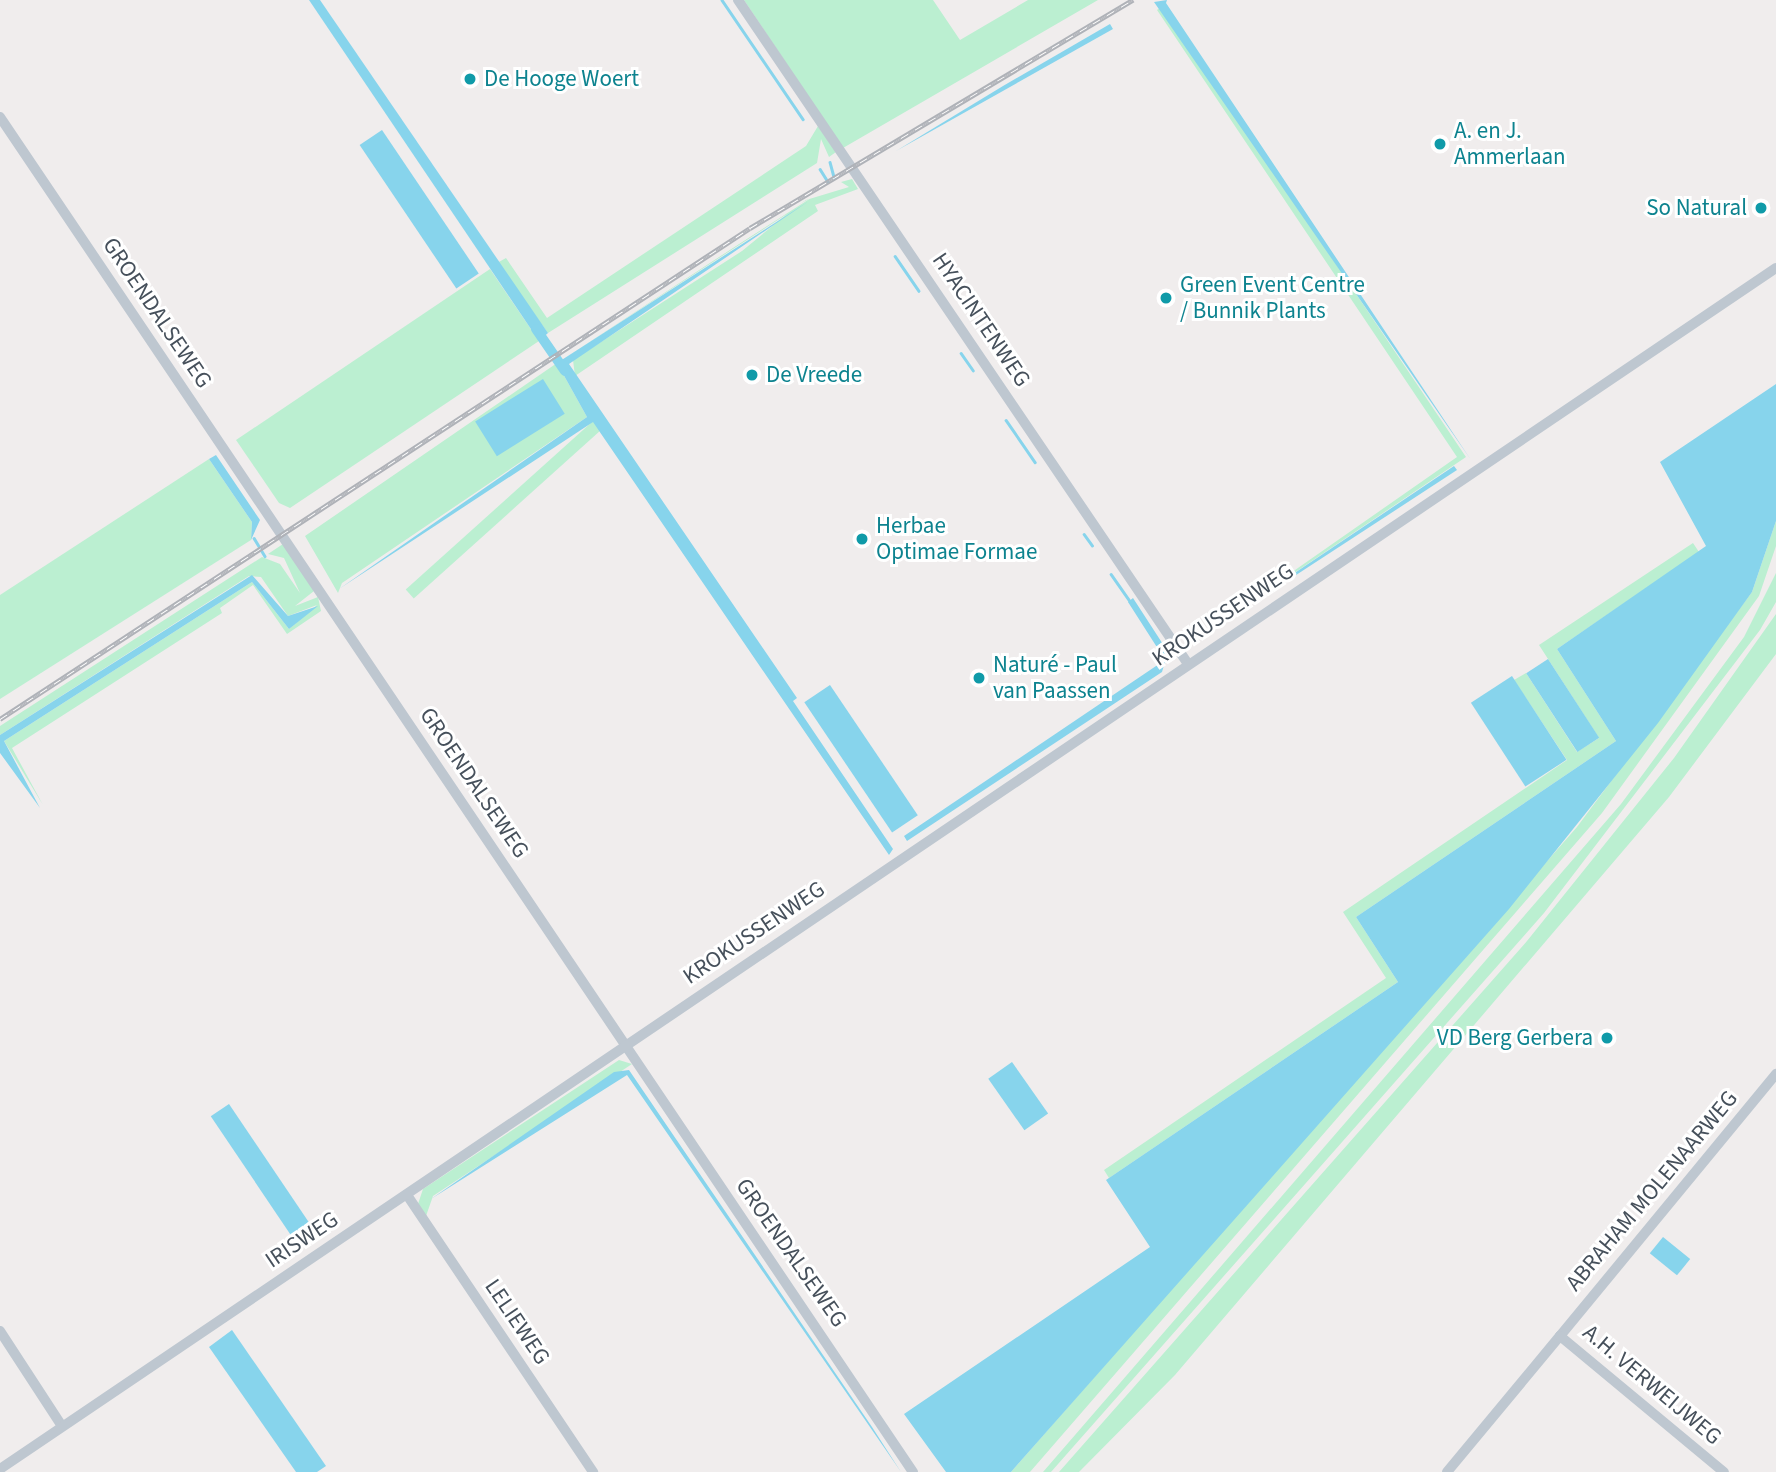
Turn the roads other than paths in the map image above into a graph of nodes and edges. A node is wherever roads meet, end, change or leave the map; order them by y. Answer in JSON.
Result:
{"nodes":[{"id":1,"x":738,"y":0,"type":"edge"},
{"id":2,"x":0,"y":117,"type":"edge"},
{"id":3,"x":1776,"y":268,"type":"edge"},
{"id":4,"x":1188,"y":664,"type":"junction"},
{"id":5,"x":626,"y":1046,"type":"junction"},
{"id":6,"x":1776,"y":1073,"type":"edge"},
{"id":7,"x":407,"y":1195,"type":"junction"},
{"id":8,"x":0,"y":1331,"type":"edge"},
{"id":9,"x":1559,"y":1336,"type":"junction"},
{"id":10,"x":62,"y":1426,"type":"junction"},
{"id":11,"x":0,"y":1469,"type":"edge"},
{"id":12,"x":593,"y":1472,"type":"edge"},
{"id":13,"x":913,"y":1472,"type":"edge"},
{"id":14,"x":1447,"y":1472,"type":"edge"},
{"id":15,"x":1724,"y":1472,"type":"edge"}],
"edges":[{"from":1,"to":4,"type":"street","name":"HYACINTENWEG"},
{"from":2,"to":5,"type":"street","name":"GROENDALSEWEG"},
{"from":3,"to":4,"type":"street","name":"KROKUSSENWEG"},
{"from":4,"to":5,"type":"street","name":"KROKUSSENWEG"},
{"from":5,"to":7,"type":"street","name":"IRISWEG"},
{"from":5,"to":13,"type":"street","name":"GROENDALSEWEG"},
{"from":6,"to":9,"type":"street","name":"ABRAHAM MOLENAARWEG"},
{"from":7,"to":10,"type":"street","name":"IRISWEG"},
{"from":7,"to":12,"type":"street","name":"LELIEWEG"},
{"from":8,"to":10,"type":"street"},
{"from":9,"to":14,"type":"street","name":"A.H. VERWEIJWEG"},
{"from":9,"to":15,"type":"street","name":"A.H. VERWEIJWEG"},
{"from":10,"to":11,"type":"street","name":"IRISWEG"}]}
